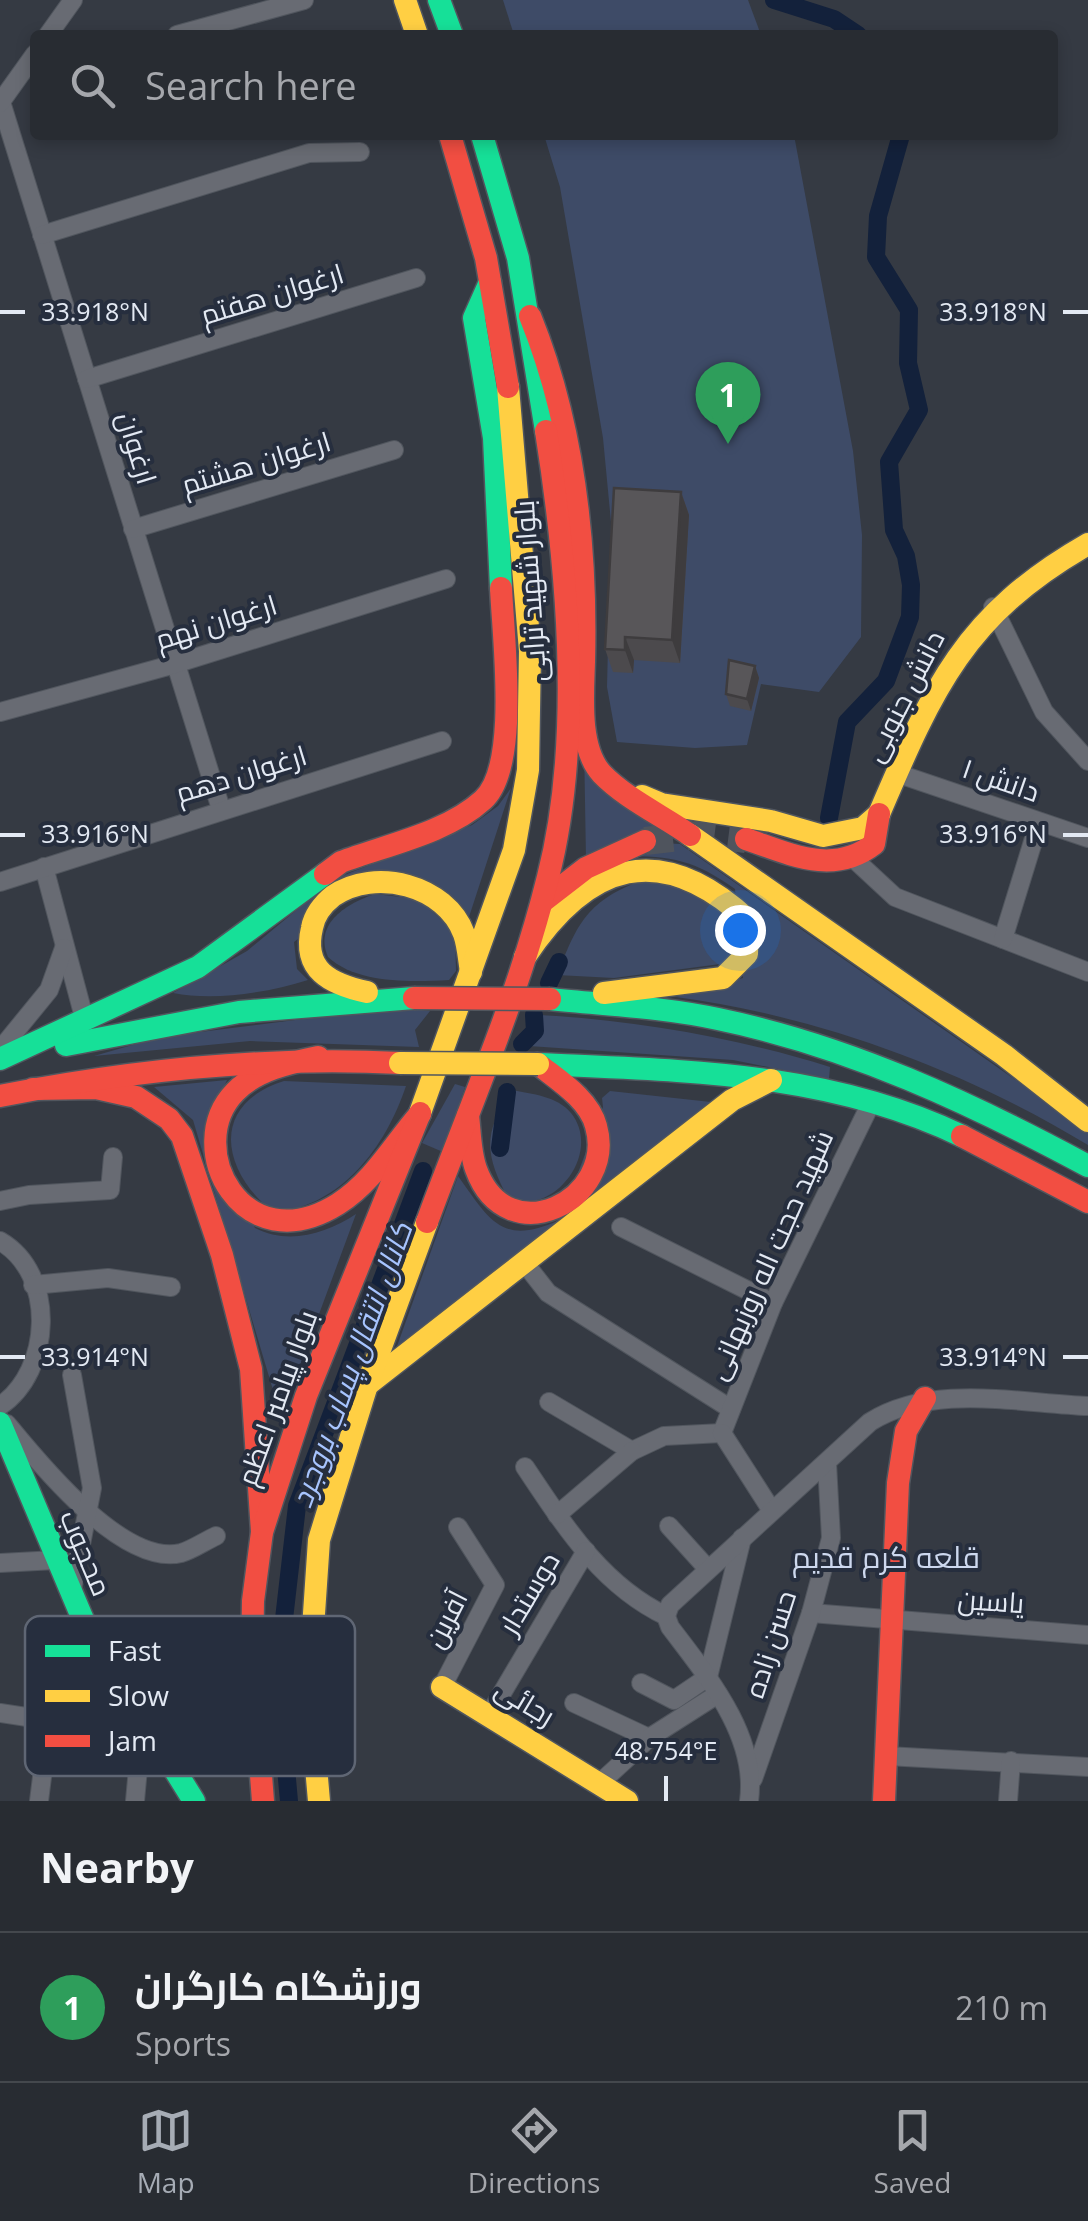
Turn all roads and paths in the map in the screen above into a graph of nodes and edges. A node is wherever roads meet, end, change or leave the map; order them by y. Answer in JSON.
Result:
{"nodes":[{"id":1,"x":73,"y":0,"type":"edge"},
{"id":2,"x":304,"y":0,"type":"edge"},
{"id":3,"x":406,"y":0,"type":"edge"},
{"id":4,"x":439,"y":0,"type":"edge"},
{"id":5,"x":241,"y":9,"type":"edge"},
{"id":6,"x":52,"y":30,"type":"edge"},
{"id":7,"x":189,"y":30,"type":"edge"},
{"id":8,"x":415,"y":30,"type":"edge"},
{"id":9,"x":450,"y":30,"type":"edge"},
{"id":10,"x":30,"y":61,"type":"edge"},
{"id":11,"x":0,"y":102,"type":"edge"},
{"id":12,"x":451,"y":140,"type":"edge"},
{"id":13,"x":483,"y":140,"type":"edge"},
{"id":14,"x":360,"y":152,"type":"dead end"},
{"id":15,"x":42,"y":234,"type":"junction"},
{"id":16,"x":416,"y":278,"type":"dead end"},
{"id":17,"x":490,"y":282,"type":"junction"},
{"id":18,"x":530,"y":316,"type":"junction"},
{"id":19,"x":86,"y":379,"type":"junction"},
{"id":20,"x":394,"y":450,"type":"dead end"},
{"id":21,"x":133,"y":530,"type":"junction"},
{"id":22,"x":1086,"y":549,"type":"edge"},
{"id":23,"x":446,"y":579,"type":"dead end"},
{"id":24,"x":993,"y":607,"type":"junction"},
{"id":25,"x":175,"y":664,"type":"junction"},
{"id":26,"x":0,"y":712,"type":"edge"},
{"id":27,"x":442,"y":741,"type":"dead end"},
{"id":28,"x":1088,"y":761,"type":"edge"},
{"id":29,"x":896,"y":773,"type":"junction"},
{"id":30,"x":606,"y":779,"type":"junction"},
{"id":31,"x":221,"y":809,"type":"junction"},
{"id":32,"x":879,"y":814,"type":"junction"},
{"id":33,"x":1039,"y":822,"type":"junction"},
{"id":34,"x":1088,"y":838,"type":"edge"},
{"id":35,"x":746,"y":839,"type":"tunnel mouth"},
{"id":36,"x":646,"y":841,"type":"tunnel mouth"},
{"id":37,"x":854,"y":859,"type":"junction"},
{"id":38,"x":44,"y":866,"type":"junction"},
{"id":39,"x":0,"y":882,"type":"edge"},
{"id":40,"x":541,"y":903,"type":"junction"},
{"id":41,"x":1003,"y":938,"type":"junction"},
{"id":42,"x":66,"y":943,"type":"junction"},
{"id":43,"x":526,"y":957,"type":"junction"},
{"id":44,"x":471,"y":972,"type":"junction"},
{"id":45,"x":1088,"y":972,"type":"edge"},
{"id":46,"x":414,"y":998,"type":"junction"},
{"id":47,"x":550,"y":999,"type":"junction"},
{"id":48,"x":85,"y":1020,"type":"junction"},
{"id":49,"x":449,"y":1033,"type":"joint"},
{"id":50,"x":0,"y":1050,"type":"edge"},
{"id":51,"x":318,"y":1057,"type":"junction"},
{"id":52,"x":0,"y":1060,"type":"edge"},
{"id":53,"x":538,"y":1064,"type":"junction"},
{"id":54,"x":776,"y":1078,"type":"junction"},
{"id":55,"x":33,"y":1089,"type":"junction"},
{"id":56,"x":0,"y":1096,"type":"edge"},
{"id":57,"x":872,"y":1101,"type":"junction"},
{"id":58,"x":420,"y":1114,"type":"junction"},
{"id":59,"x":468,"y":1114,"type":"junction"},
{"id":60,"x":1088,"y":1121,"type":"edge"},
{"id":61,"x":113,"y":1158,"type":"dead end"},
{"id":62,"x":1088,"y":1166,"type":"edge"},
{"id":63,"x":0,"y":1202,"type":"edge"},
{"id":64,"x":1088,"y":1202,"type":"edge"},
{"id":65,"x":620,"y":1228,"type":"dead end"},
{"id":66,"x":0,"y":1241,"type":"edge"},
{"id":67,"x":523,"y":1261,"type":"junction"},
{"id":68,"x":33,"y":1284,"type":"junction"},
{"id":69,"x":171,"y":1287,"type":"dead end"},
{"id":70,"x":774,"y":1303,"type":"junction"},
{"id":71,"x":72,"y":1376,"type":"dead end"},
{"id":72,"x":367,"y":1384,"type":"junction"},
{"id":73,"x":925,"y":1398,"type":"junction"},
{"id":74,"x":550,"y":1402,"type":"dead end"},
{"id":75,"x":0,"y":1406,"type":"edge"},
{"id":76,"x":1088,"y":1406,"type":"edge"},
{"id":77,"x":732,"y":1409,"type":"junction"},
{"id":78,"x":0,"y":1419,"type":"edge"},
{"id":79,"x":722,"y":1434,"type":"junction"},
{"id":80,"x":632,"y":1451,"type":"junction"},
{"id":81,"x":828,"y":1463,"type":"junction"},
{"id":82,"x":524,"y":1467,"type":"dead end"},
{"id":83,"x":90,"y":1511,"type":"junction"},
{"id":84,"x":772,"y":1511,"type":"junction"},
{"id":85,"x":557,"y":1515,"type":"junction"},
{"id":86,"x":669,"y":1526,"type":"dead end"},
{"id":87,"x":458,"y":1527,"type":"dead end"},
{"id":88,"x":262,"y":1532,"type":"junction"},
{"id":89,"x":216,"y":1536,"type":"dead end"},
{"id":90,"x":742,"y":1538,"type":"junction"},
{"id":91,"x":586,"y":1552,"type":"junction"},
{"id":92,"x":56,"y":1560,"type":"junction"},
{"id":93,"x":0,"y":1564,"type":"edge"},
{"id":94,"x":707,"y":1568,"type":"junction"},
{"id":95,"x":71,"y":1595,"type":"junction"},
{"id":96,"x":811,"y":1613,"type":"junction"},
{"id":97,"x":80,"y":1616,"type":"edge"},
{"id":98,"x":253,"y":1616,"type":"edge"},
{"id":99,"x":312,"y":1616,"type":"edge"},
{"id":100,"x":668,"y":1621,"type":"junction"},
{"id":101,"x":890,"y":1621,"type":"junction"},
{"id":102,"x":1088,"y":1635,"type":"edge"},
{"id":103,"x":708,"y":1677,"type":"junction"},
{"id":104,"x":641,"y":1682,"type":"dead end"},
{"id":105,"x":442,"y":1687,"type":"joint"},
{"id":106,"x":718,"y":1694,"type":"junction"},
{"id":107,"x":574,"y":1703,"type":"dead end"},
{"id":108,"x":0,"y":1713,"type":"edge"},
{"id":109,"x":489,"y":1715,"type":"junction"},
{"id":110,"x":25,"y":1717,"type":"edge"},
{"id":111,"x":649,"y":1738,"type":"junction"},
{"id":112,"x":888,"y":1756,"type":"junction"},
{"id":113,"x":1011,"y":1761,"type":"junction"},
{"id":114,"x":1088,"y":1768,"type":"edge"},
{"id":115,"x":42,"y":1776,"type":"edge"},
{"id":116,"x":141,"y":1776,"type":"edge"},
{"id":117,"x":177,"y":1776,"type":"edge"},
{"id":118,"x":261,"y":1776,"type":"edge"},
{"id":119,"x":317,"y":1776,"type":"edge"},
{"id":120,"x":752,"y":1781,"type":"junction"},
{"id":121,"x":602,"y":1782,"type":"junction"},
{"id":122,"x":39,"y":1801,"type":"edge"},
{"id":123,"x":136,"y":1801,"type":"edge"},
{"id":124,"x":194,"y":1801,"type":"edge"},
{"id":125,"x":263,"y":1801,"type":"edge"},
{"id":126,"x":319,"y":1801,"type":"edge"},
{"id":127,"x":627,"y":1801,"type":"edge"},
{"id":128,"x":749,"y":1801,"type":"edge"},
{"id":129,"x":884,"y":1801,"type":"edge"},
{"id":130,"x":1008,"y":1801,"type":"edge"}],
"edges":[{"from":1,"to":6,"type":"street"},
{"from":2,"to":5,"type":"street"},
{"from":3,"to":8,"type":"main road"},
{"from":4,"to":9,"type":"main road"},
{"from":5,"to":7,"type":"street"},
{"from":10,"to":11,"type":"street","name":"ارغوان"},
{"from":11,"to":15,"type":"street","name":"ارغوان"},
{"from":12,"to":17,"type":"main road","name":"بلوار شهید ترابی"},
{"from":13,"to":18,"type":"main road","name":"بلوار شهید ترابی"},
{"from":14,"to":15,"type":"street"},
{"from":15,"to":19,"type":"street","name":"ارغوان"},
{"from":16,"to":19,"type":"street","name":"ارغوان هفتم"},
{"from":17,"to":44,"type":"main road","name":"بلوار شهید ترابی"},
{"from":17,"to":48,"type":"main road"},
{"from":18,"to":30,"type":"main road"},
{"from":18,"to":40,"type":"main road","name":"بلوار شهید ترابی"},
{"from":19,"to":21,"type":"street","name":"ارغوان"},
{"from":20,"to":21,"type":"street","name":"ارغوان هشتم"},
{"from":21,"to":25,"type":"street","name":"ارغوان"},
{"from":22,"to":24,"type":"main road","name":"دانش جنوبی"},
{"from":23,"to":25,"type":"street","name":"ارغوان نهم"},
{"from":24,"to":28,"type":"street"},
{"from":24,"to":29,"type":"main road","name":"دانش جنوبی"},
{"from":25,"to":26,"type":"street","name":"ارغوان نهم"},
{"from":25,"to":31,"type":"street","name":"ارغوان"},
{"from":27,"to":31,"type":"street","name":"ارغوان دهم"},
{"from":29,"to":32,"type":"main road","name":"دانش جنوبی"},
{"from":29,"to":33,"type":"street","name":"دانش ۱"},
{"from":30,"to":32,"type":"main road"},
{"from":30,"to":60,"type":"main road"},
{"from":31,"to":38,"type":"street","name":"ارغوان دهم"},
{"from":32,"to":37,"type":"main road","name":"دانش جنوبی"},
{"from":33,"to":34,"type":"street","name":"دانش ۱"},
{"from":33,"to":41,"type":"street"},
{"from":35,"to":37,"type":"main road"},
{"from":36,"to":40,"type":"main road"},
{"from":37,"to":41,"type":"street"},
{"from":38,"to":39,"type":"street","name":"ارغوان دهم"},
{"from":38,"to":42,"type":"street"},
{"from":40,"to":43,"type":"main road","name":"بلوار شهید ترابی"},
{"from":41,"to":45,"type":"street"},
{"from":42,"to":48,"type":"street"},
{"from":42,"to":50,"type":"street"},
{"from":43,"to":47,"type":"main road"},
{"from":43,"to":59,"type":"main road","name":"بلوار شهید ترابی"},
{"from":44,"to":46,"type":"main road"},
{"from":44,"to":49,"type":"main road","name":"بلوار شهید ترابی"},
{"from":46,"to":47,"type":"main road","bridge":true},
{"from":46,"to":52,"type":"main road"},
{"from":47,"to":62,"type":"main road"},
{"from":48,"to":52,"type":"main road"},
{"from":49,"to":58,"type":"main road","name":"بلوار پیامبر اعظم"},
{"from":51,"to":53,"type":"main road","bridge":true},
{"from":51,"to":55,"type":"main road"},
{"from":51,"to":58,"type":"main road"},
{"from":53,"to":54,"type":"main road"},
{"from":53,"to":59,"type":"main road"},
{"from":54,"to":57,"type":"main road"},
{"from":54,"to":67,"type":"main road"},
{"from":55,"to":56,"type":"main road"},
{"from":55,"to":88,"type":"main road"},
{"from":57,"to":64,"type":"main road"},
{"from":57,"to":70,"type":"street","name":"شهید حجت اله روزبهانی"},
{"from":58,"to":88,"type":"main road","name":"بلوار پیامبر اعظم"},
{"from":59,"to":72,"type":"main road"},
{"from":61,"to":63,"type":"street"},
{"from":65,"to":70,"type":"street"},
{"from":66,"to":68,"type":"street"},
{"from":67,"to":72,"type":"main road"},
{"from":67,"to":77,"type":"street"},
{"from":68,"to":69,"type":"street"},
{"from":68,"to":75,"type":"street"},
{"from":70,"to":77,"type":"street","name":"شهید حجت اله روزبهانی"},
{"from":71,"to":83,"type":"street"},
{"from":72,"to":99,"type":"main road"},
{"from":73,"to":76,"type":"street"},
{"from":73,"to":81,"type":"street"},
{"from":73,"to":101,"type":"main road"},
{"from":74,"to":80,"type":"street"},
{"from":77,"to":79,"type":"street","name":"شهید حجت اله روزبهانی"},
{"from":78,"to":83,"type":"street"},
{"from":78,"to":92,"type":"main road","name":"محجوب"},
{"from":79,"to":80,"type":"street"},
{"from":79,"to":84,"type":"street"},
{"from":80,"to":85,"type":"street"},
{"from":81,"to":84,"type":"street"},
{"from":81,"to":96,"type":"street","name":"حسن زاده"},
{"from":82,"to":85,"type":"street"},
{"from":83,"to":89,"type":"street"},
{"from":83,"to":95,"type":"street"},
{"from":84,"to":90,"type":"street"},
{"from":85,"to":91,"type":"street"},
{"from":86,"to":94,"type":"street"},
{"from":87,"to":105,"type":"street","name":"آفرین"},
{"from":88,"to":98,"type":"main road","name":"بلوار پیامبر اعظم"},
{"from":90,"to":94,"type":"street"},
{"from":90,"to":103,"type":"street"},
{"from":91,"to":100,"type":"street"},
{"from":91,"to":109,"type":"street","name":"دوستدار"},
{"from":92,"to":93,"type":"street"},
{"from":92,"to":95,"type":"main road","name":"محجوب"},
{"from":94,"to":100,"type":"street"},
{"from":95,"to":97,"type":"main road","name":"محجوب"},
{"from":96,"to":101,"type":"street","name":"یاسین"},
{"from":96,"to":120,"type":"street","name":"حسن زاده"},
{"from":100,"to":103,"type":"street"},
{"from":101,"to":102,"type":"street","name":"یاسین"},
{"from":101,"to":112,"type":"main road"},
{"from":103,"to":104,"type":"street"},
{"from":103,"to":106,"type":"street"},
{"from":105,"to":109,"type":"main road","name":"رجائی"},
{"from":106,"to":111,"type":"street"},
{"from":106,"to":120,"type":"street"},
{"from":107,"to":111,"type":"street"},
{"from":108,"to":110,"type":"street"},
{"from":109,"to":121,"type":"main road","name":"رجائی"},
{"from":111,"to":121,"type":"street"},
{"from":112,"to":113,"type":"street"},
{"from":112,"to":129,"type":"main road"},
{"from":113,"to":114,"type":"street"},
{"from":113,"to":130,"type":"street"},
{"from":115,"to":122,"type":"street"},
{"from":116,"to":123,"type":"street"},
{"from":117,"to":124,"type":"main road","name":"محجوب"},
{"from":118,"to":125,"type":"main road","name":"بلوار پیامبر اعظم"},
{"from":119,"to":126,"type":"main road"},
{"from":120,"to":128,"type":"street","name":"حسن زاده"},
{"from":121,"to":127,"type":"main road","name":"رجائی"}]}
